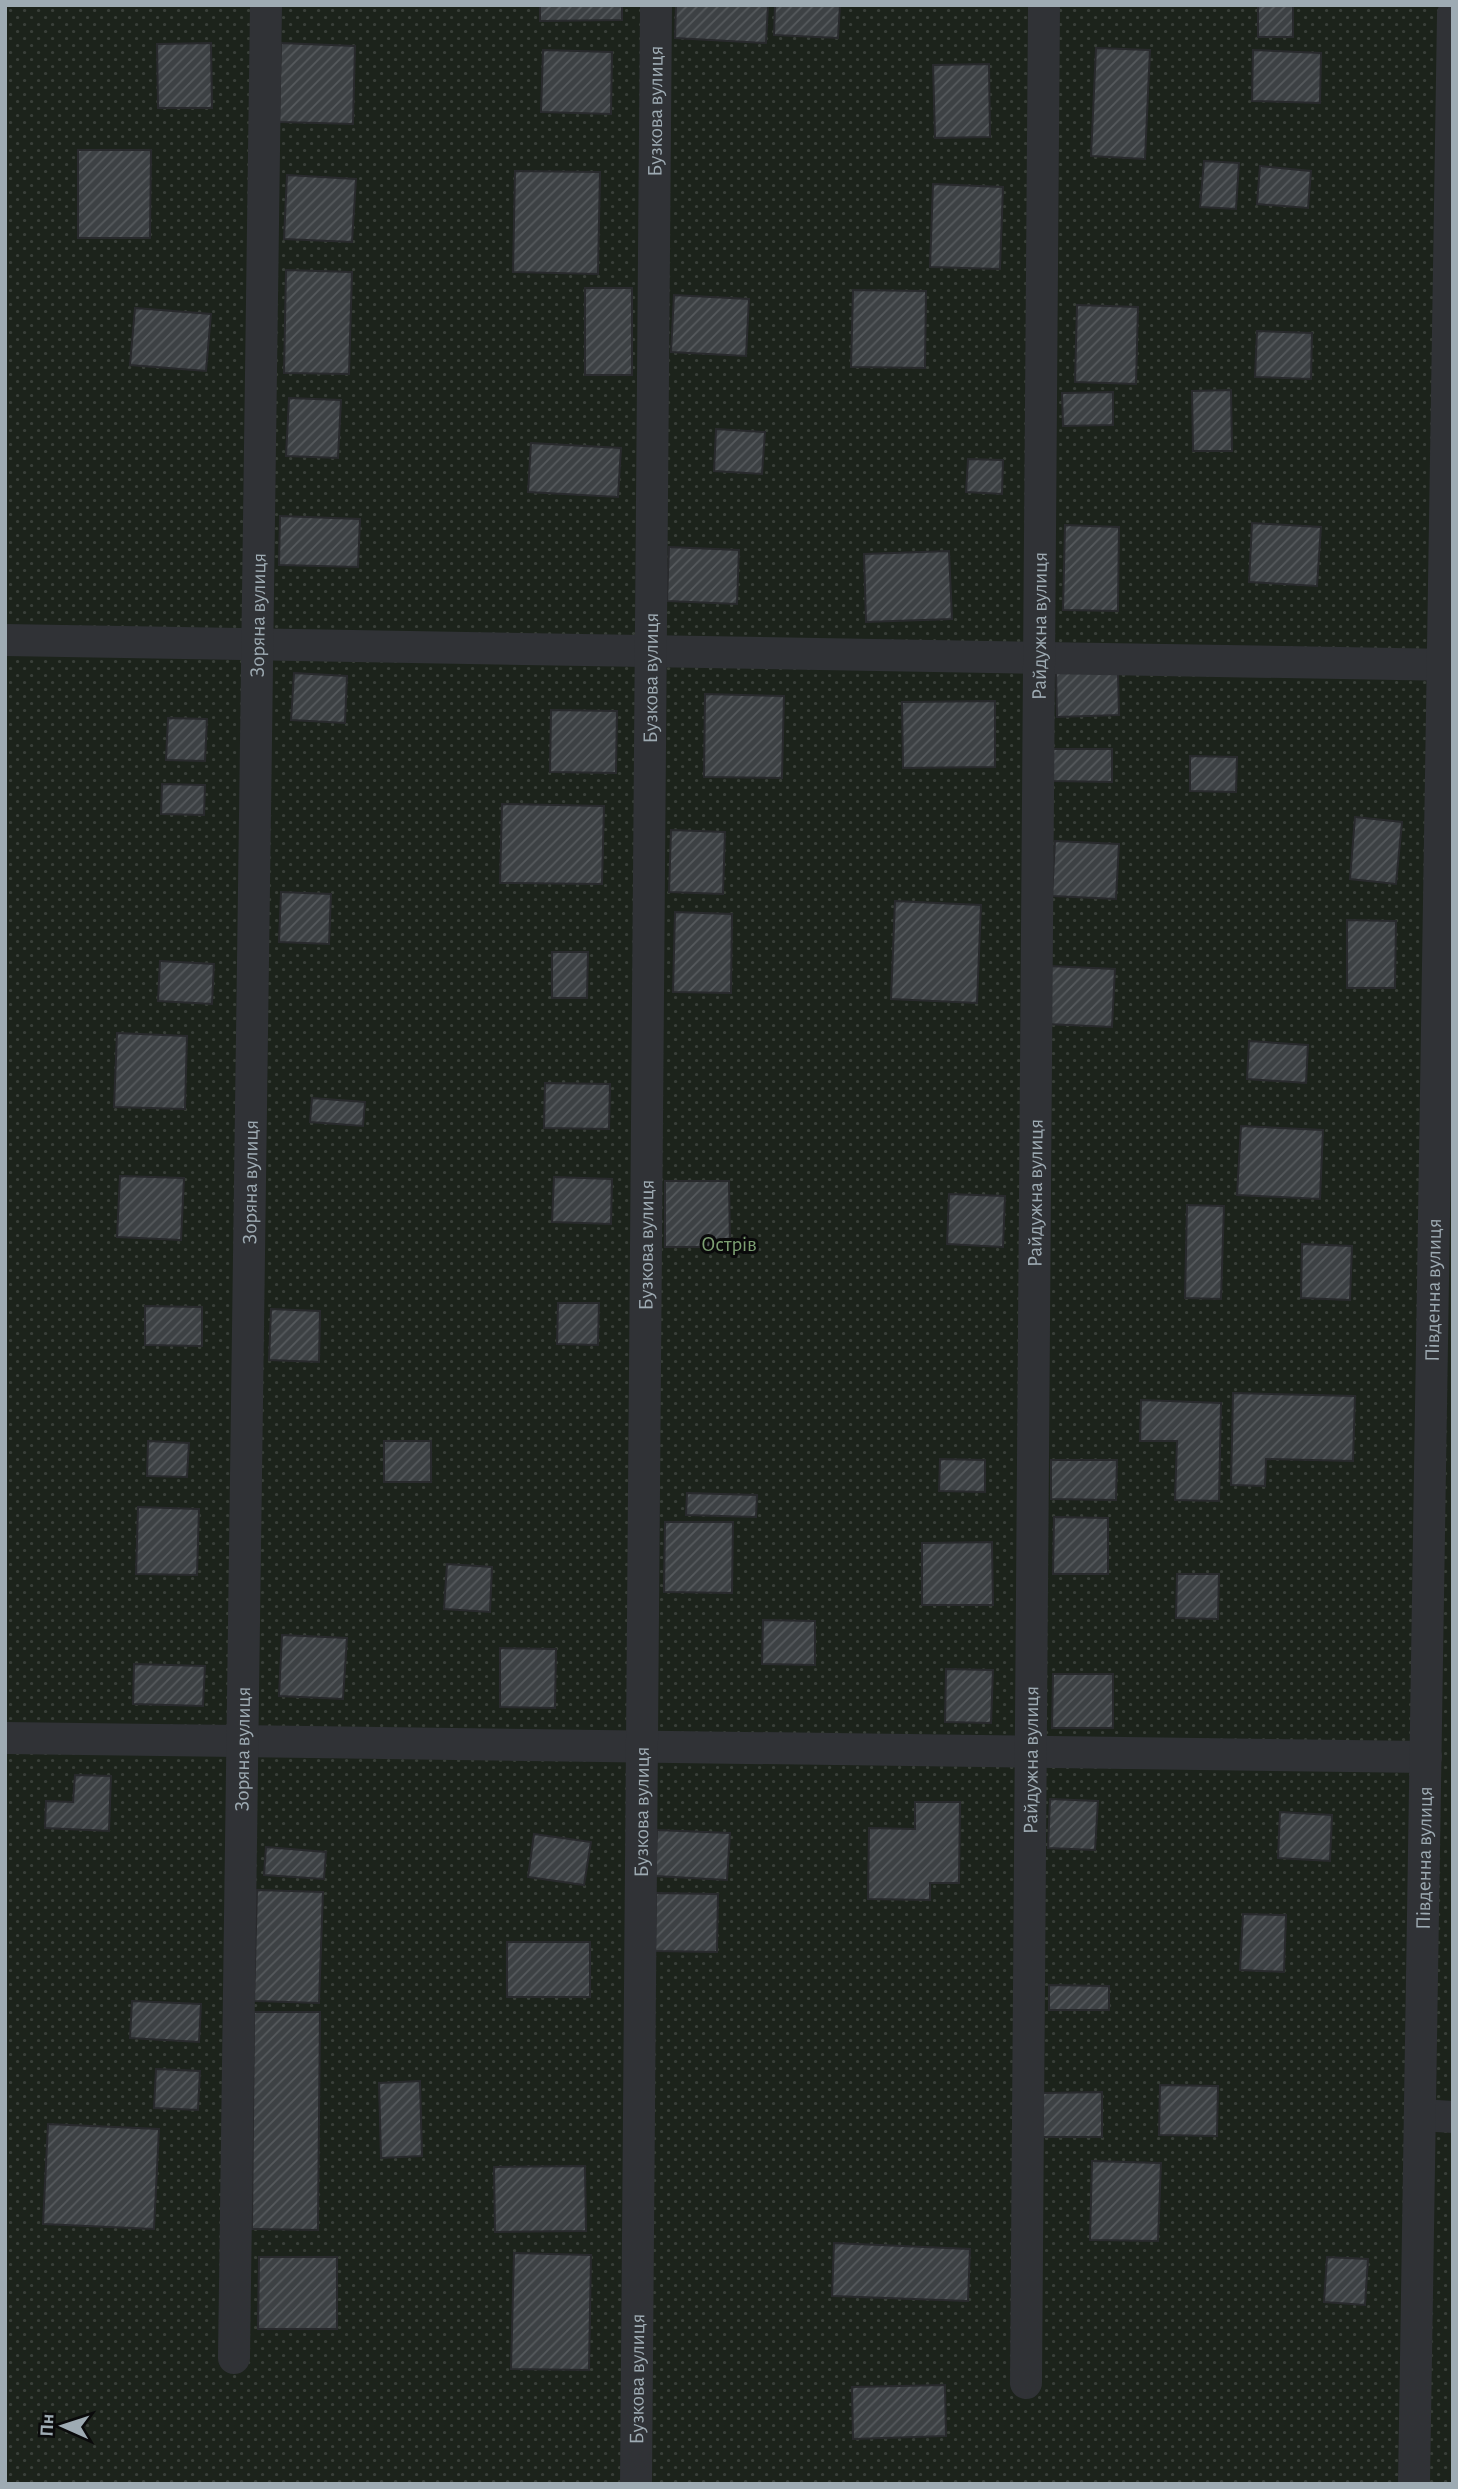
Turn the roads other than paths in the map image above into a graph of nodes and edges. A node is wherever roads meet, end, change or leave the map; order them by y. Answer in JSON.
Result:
{"nodes":[{"id":1,"x":266,"y":5,"type":"edge"},
{"id":2,"x":656,"y":5,"type":"edge"},
{"id":3,"x":1044,"y":5,"type":"edge"},
{"id":4,"x":1453,"y":14,"type":"edge"},
{"id":5,"x":5,"y":640,"type":"edge"},
{"id":6,"x":257,"y":644,"type":"junction"},
{"id":7,"x":650,"y":651,"type":"junction"},
{"id":8,"x":1039,"y":658,"type":"junction"},
{"id":9,"x":1448,"y":665,"type":"edge"},
{"id":10,"x":5,"y":1738,"type":"edge"},
{"id":11,"x":243,"y":1741,"type":"junction"},
{"id":12,"x":642,"y":1746,"type":"junction"},
{"id":13,"x":1031,"y":1752,"type":"junction"},
{"id":14,"x":1426,"y":1757,"type":"junction"},
{"id":15,"x":1420,"y":2115,"type":"junction"},
{"id":16,"x":1453,"y":2117,"type":"edge"},
{"id":17,"x":234,"y":2358,"type":"dead end"},
{"id":18,"x":1026,"y":2382,"type":"dead end"},
{"id":19,"x":636,"y":2484,"type":"edge"},
{"id":20,"x":1414,"y":2484,"type":"edge"}],
"edges":[{"from":1,"to":6,"type":"street","name":"Зоряна вулиця"},
{"from":2,"to":7,"type":"street","name":"Бузкова вулиця"},
{"from":3,"to":8,"type":"street","name":"Райдужна вулиця"},
{"from":4,"to":9,"type":"street","name":"Південна вулиця"},
{"from":5,"to":6,"type":"street"},
{"from":6,"to":7,"type":"street"},
{"from":6,"to":11,"type":"street","name":"Зоряна вулиця"},
{"from":7,"to":8,"type":"street"},
{"from":7,"to":12,"type":"street","name":"Бузкова вулиця"},
{"from":8,"to":9,"type":"street"},
{"from":8,"to":13,"type":"street","name":"Райдужна вулиця"},
{"from":9,"to":14,"type":"street","name":"Південна вулиця"},
{"from":10,"to":11,"type":"street"},
{"from":11,"to":12,"type":"street"},
{"from":11,"to":17,"type":"street","name":"Зоряна вулиця"},
{"from":12,"to":13,"type":"street"},
{"from":12,"to":19,"type":"street","name":"Бузкова вулиця"},
{"from":13,"to":14,"type":"street"},
{"from":13,"to":18,"type":"street","name":"Райдужна вулиця"},
{"from":14,"to":15,"type":"street","name":"Південна вулиця"},
{"from":15,"to":16,"type":"street"},
{"from":15,"to":20,"type":"street","name":"Південна вулиця"}]}
